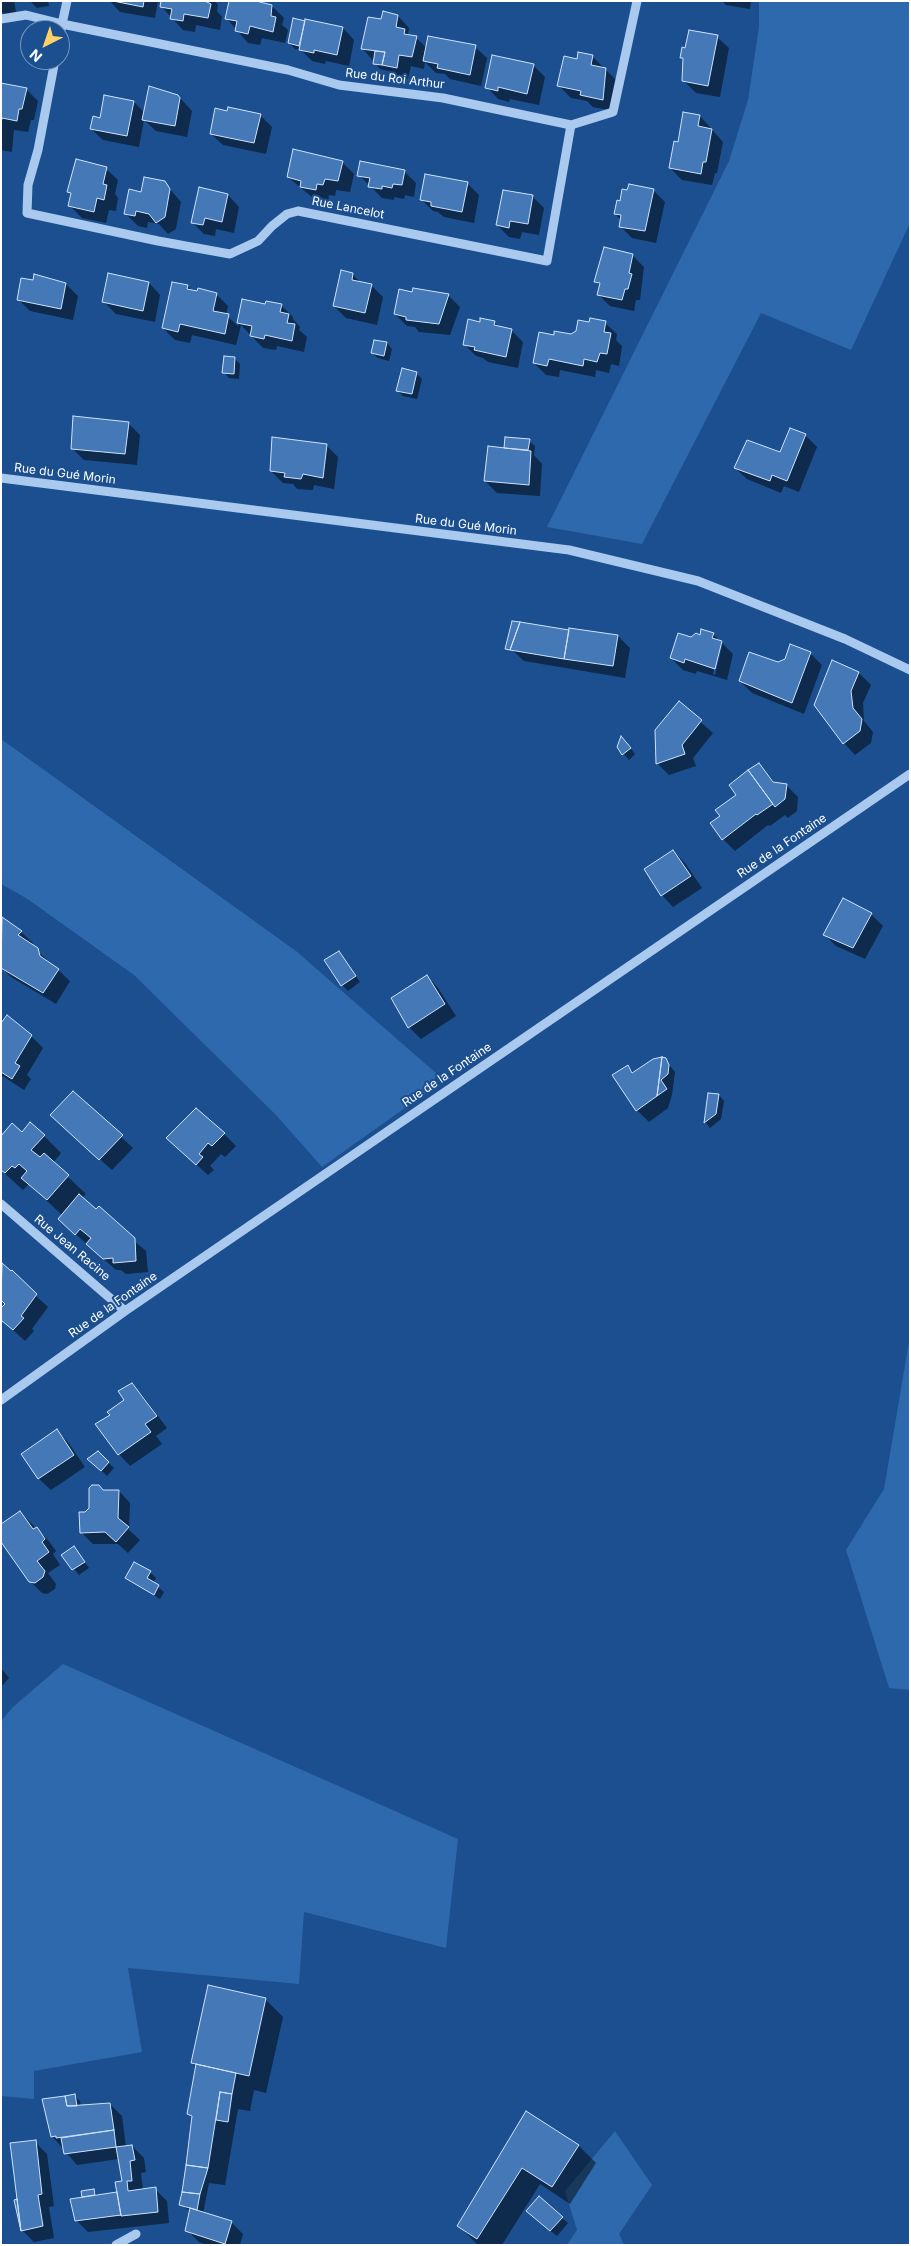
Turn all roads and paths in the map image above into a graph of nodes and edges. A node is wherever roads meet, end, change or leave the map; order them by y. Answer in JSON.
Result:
{"nodes":[{"id":1,"x":67,"y":1,"type":"edge"},
{"id":2,"x":637,"y":1,"type":"edge"},
{"id":3,"x":1,"y":19,"type":"edge"},
{"id":4,"x":46,"y":20,"type":"edge"},
{"id":5,"x":63,"y":20,"type":"edge"},
{"id":6,"x":70,"y":26,"type":"edge"},
{"id":7,"x":53,"y":70,"type":"edge"},
{"id":8,"x":571,"y":125,"type":"junction"},
{"id":9,"x":1,"y":478,"type":"edge"},
{"id":10,"x":910,"y":670,"type":"edge"},
{"id":11,"x":910,"y":774,"type":"edge"},
{"id":12,"x":1,"y":1204,"type":"edge"},
{"id":13,"x":125,"y":1311,"type":"junction"},
{"id":14,"x":1,"y":1400,"type":"edge"},
{"id":15,"x":136,"y":2234,"type":"dead end"},
{"id":16,"x":116,"y":2245,"type":"edge"}],
"edges":[{"from":1,"to":5,"type":"street"},
{"from":2,"to":8,"type":"street","name":"Rue du Roi Arthur"},
{"from":3,"to":4,"type":"street","name":"Rue du Roi Arthur"},
{"from":6,"to":8,"type":"street","name":"Rue du Roi Arthur"},
{"from":7,"to":8,"type":"street","name":"Rue Lancelot"},
{"from":9,"to":10,"type":"street","name":"Rue du Gué Morin"},
{"from":11,"to":13,"type":"street","name":"Rue de la Fontaine"},
{"from":12,"to":13,"type":"street","name":"Rue Jean Racine"},
{"from":13,"to":14,"type":"street","name":"Rue de la Fontaine"},
{"from":15,"to":16,"type":"street"}]}
